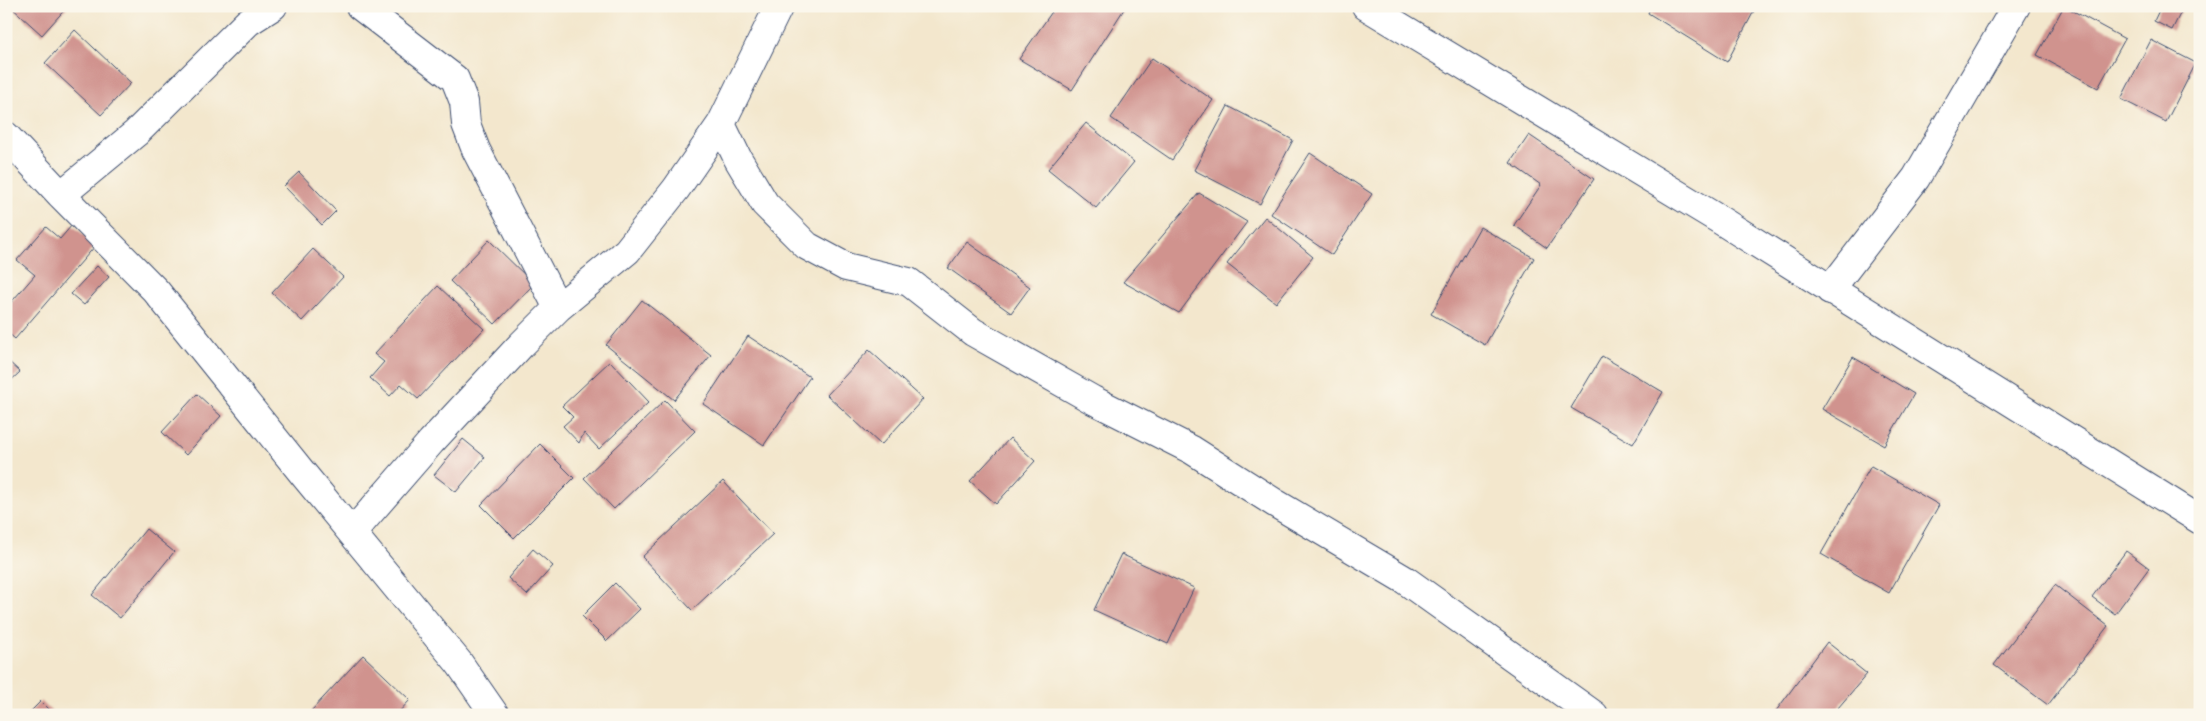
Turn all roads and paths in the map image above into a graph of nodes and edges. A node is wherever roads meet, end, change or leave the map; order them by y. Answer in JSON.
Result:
{"nodes":[{"id":1,"x":273,"y":6,"type":"edge"},
{"id":2,"x":360,"y":6,"type":"edge"},
{"id":3,"x":779,"y":6,"type":"edge"},
{"id":4,"x":1366,"y":6,"type":"edge"},
{"id":5,"x":2016,"y":6,"type":"edge"},
{"id":6,"x":721,"y":124,"type":"junction"},
{"id":7,"x":6,"y":136,"type":"edge"},
{"id":8,"x":61,"y":196,"type":"junction"},
{"id":9,"x":1830,"y":290,"type":"junction"},
{"id":10,"x":558,"y":308,"type":"junction"},
{"id":11,"x":2200,"y":520,"type":"edge"},
{"id":12,"x":352,"y":534,"type":"junction"},
{"id":13,"x":496,"y":715,"type":"edge"},
{"id":14,"x":1594,"y":715,"type":"edge"}],
"edges":[{"from":1,"to":8,"type":"street"},
{"from":2,"to":10,"type":"street"},
{"from":3,"to":6,"type":"street"},
{"from":4,"to":9,"type":"street"},
{"from":5,"to":9,"type":"street"},
{"from":6,"to":10,"type":"street"},
{"from":6,"to":14,"type":"street"},
{"from":7,"to":8,"type":"street"},
{"from":8,"to":12,"type":"street"},
{"from":9,"to":11,"type":"street"},
{"from":10,"to":12,"type":"street"},
{"from":12,"to":13,"type":"street"}]}
